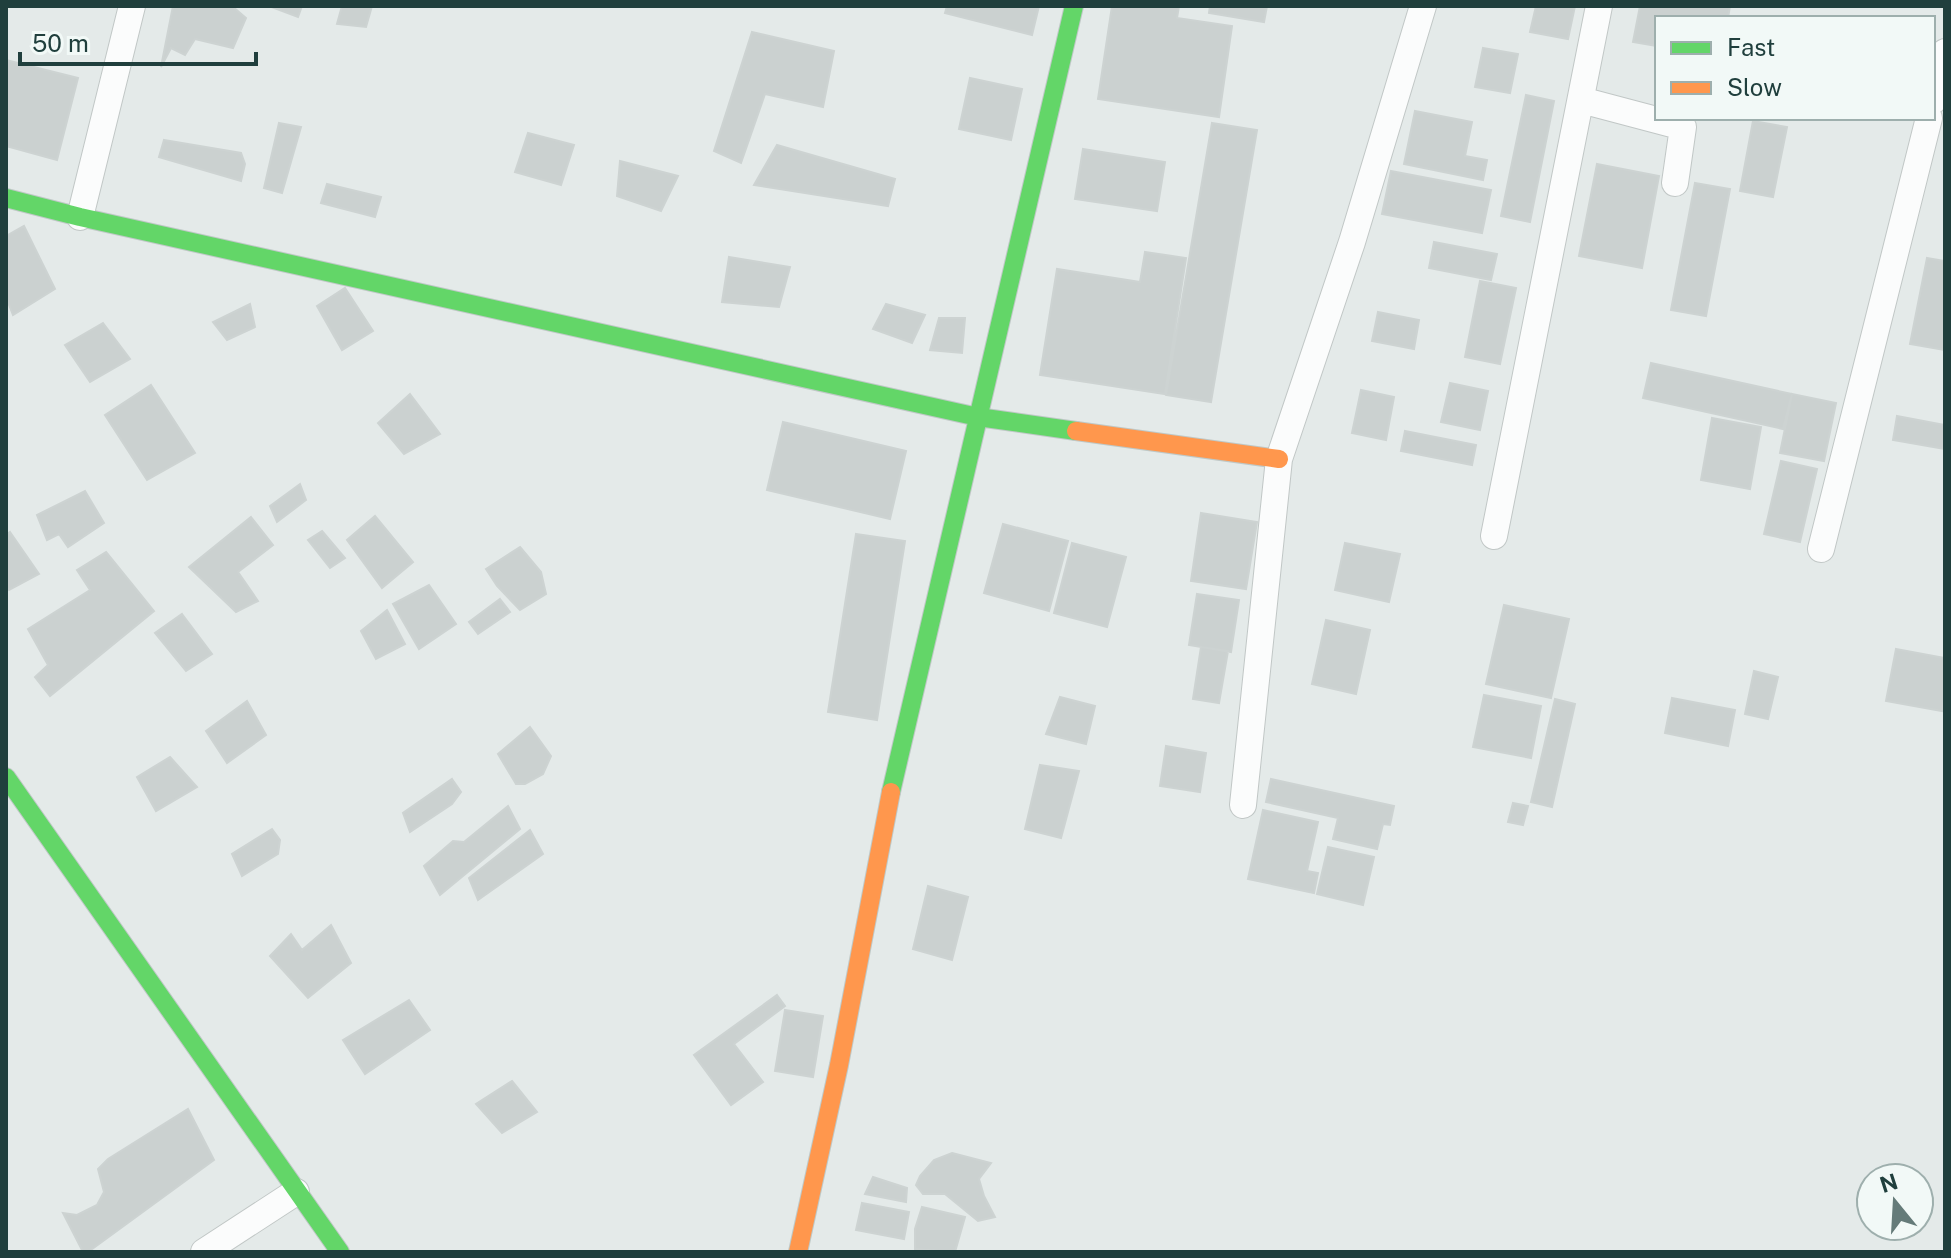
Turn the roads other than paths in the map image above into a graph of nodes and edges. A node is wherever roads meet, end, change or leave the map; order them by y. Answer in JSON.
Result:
{"nodes":[{"id":1,"x":132,"y":6,"type":"edge"},
{"id":2,"x":1074,"y":6,"type":"edge"},
{"id":3,"x":1423,"y":6,"type":"edge"},
{"id":4,"x":1599,"y":6,"type":"edge"},
{"id":5,"x":1945,"y":52,"type":"edge"},
{"id":6,"x":1935,"y":93,"type":"edge"},
{"id":7,"x":1581,"y":100,"type":"junction"},
{"id":8,"x":1655,"y":120,"type":"edge"},
{"id":9,"x":1657,"y":120,"type":"edge"},
{"id":10,"x":1928,"y":120,"type":"edge"},
{"id":11,"x":1675,"y":183,"type":"dead end"},
{"id":12,"x":6,"y":198,"type":"edge"},
{"id":13,"x":80,"y":217,"type":"junction"},
{"id":14,"x":978,"y":417,"type":"junction"},
{"id":15,"x":1279,"y":459,"type":"junction"},
{"id":16,"x":1494,"y":536,"type":"dead end"},
{"id":17,"x":1821,"y":549,"type":"dead end"},
{"id":18,"x":6,"y":777,"type":"edge"},
{"id":19,"x":1243,"y":805,"type":"dead end"},
{"id":20,"x":296,"y":1192,"type":"junction"},
{"id":21,"x":204,"y":1252,"type":"edge"},
{"id":22,"x":340,"y":1252,"type":"edge"},
{"id":23,"x":798,"y":1252,"type":"edge"}],
"edges":[{"from":1,"to":13,"type":"street"},
{"from":2,"to":14,"type":"street"},
{"from":3,"to":15,"type":"street"},
{"from":4,"to":7,"type":"street"},
{"from":5,"to":6,"type":"street"},
{"from":7,"to":8,"type":"street"},
{"from":7,"to":16,"type":"street"},
{"from":9,"to":11,"type":"street"},
{"from":10,"to":17,"type":"street"},
{"from":12,"to":13,"type":"street"},
{"from":13,"to":14,"type":"street"},
{"from":14,"to":15,"type":"street"},
{"from":14,"to":23,"type":"street"},
{"from":15,"to":19,"type":"street"},
{"from":18,"to":20,"type":"street"},
{"from":20,"to":21,"type":"street"},
{"from":20,"to":22,"type":"street"}]}
